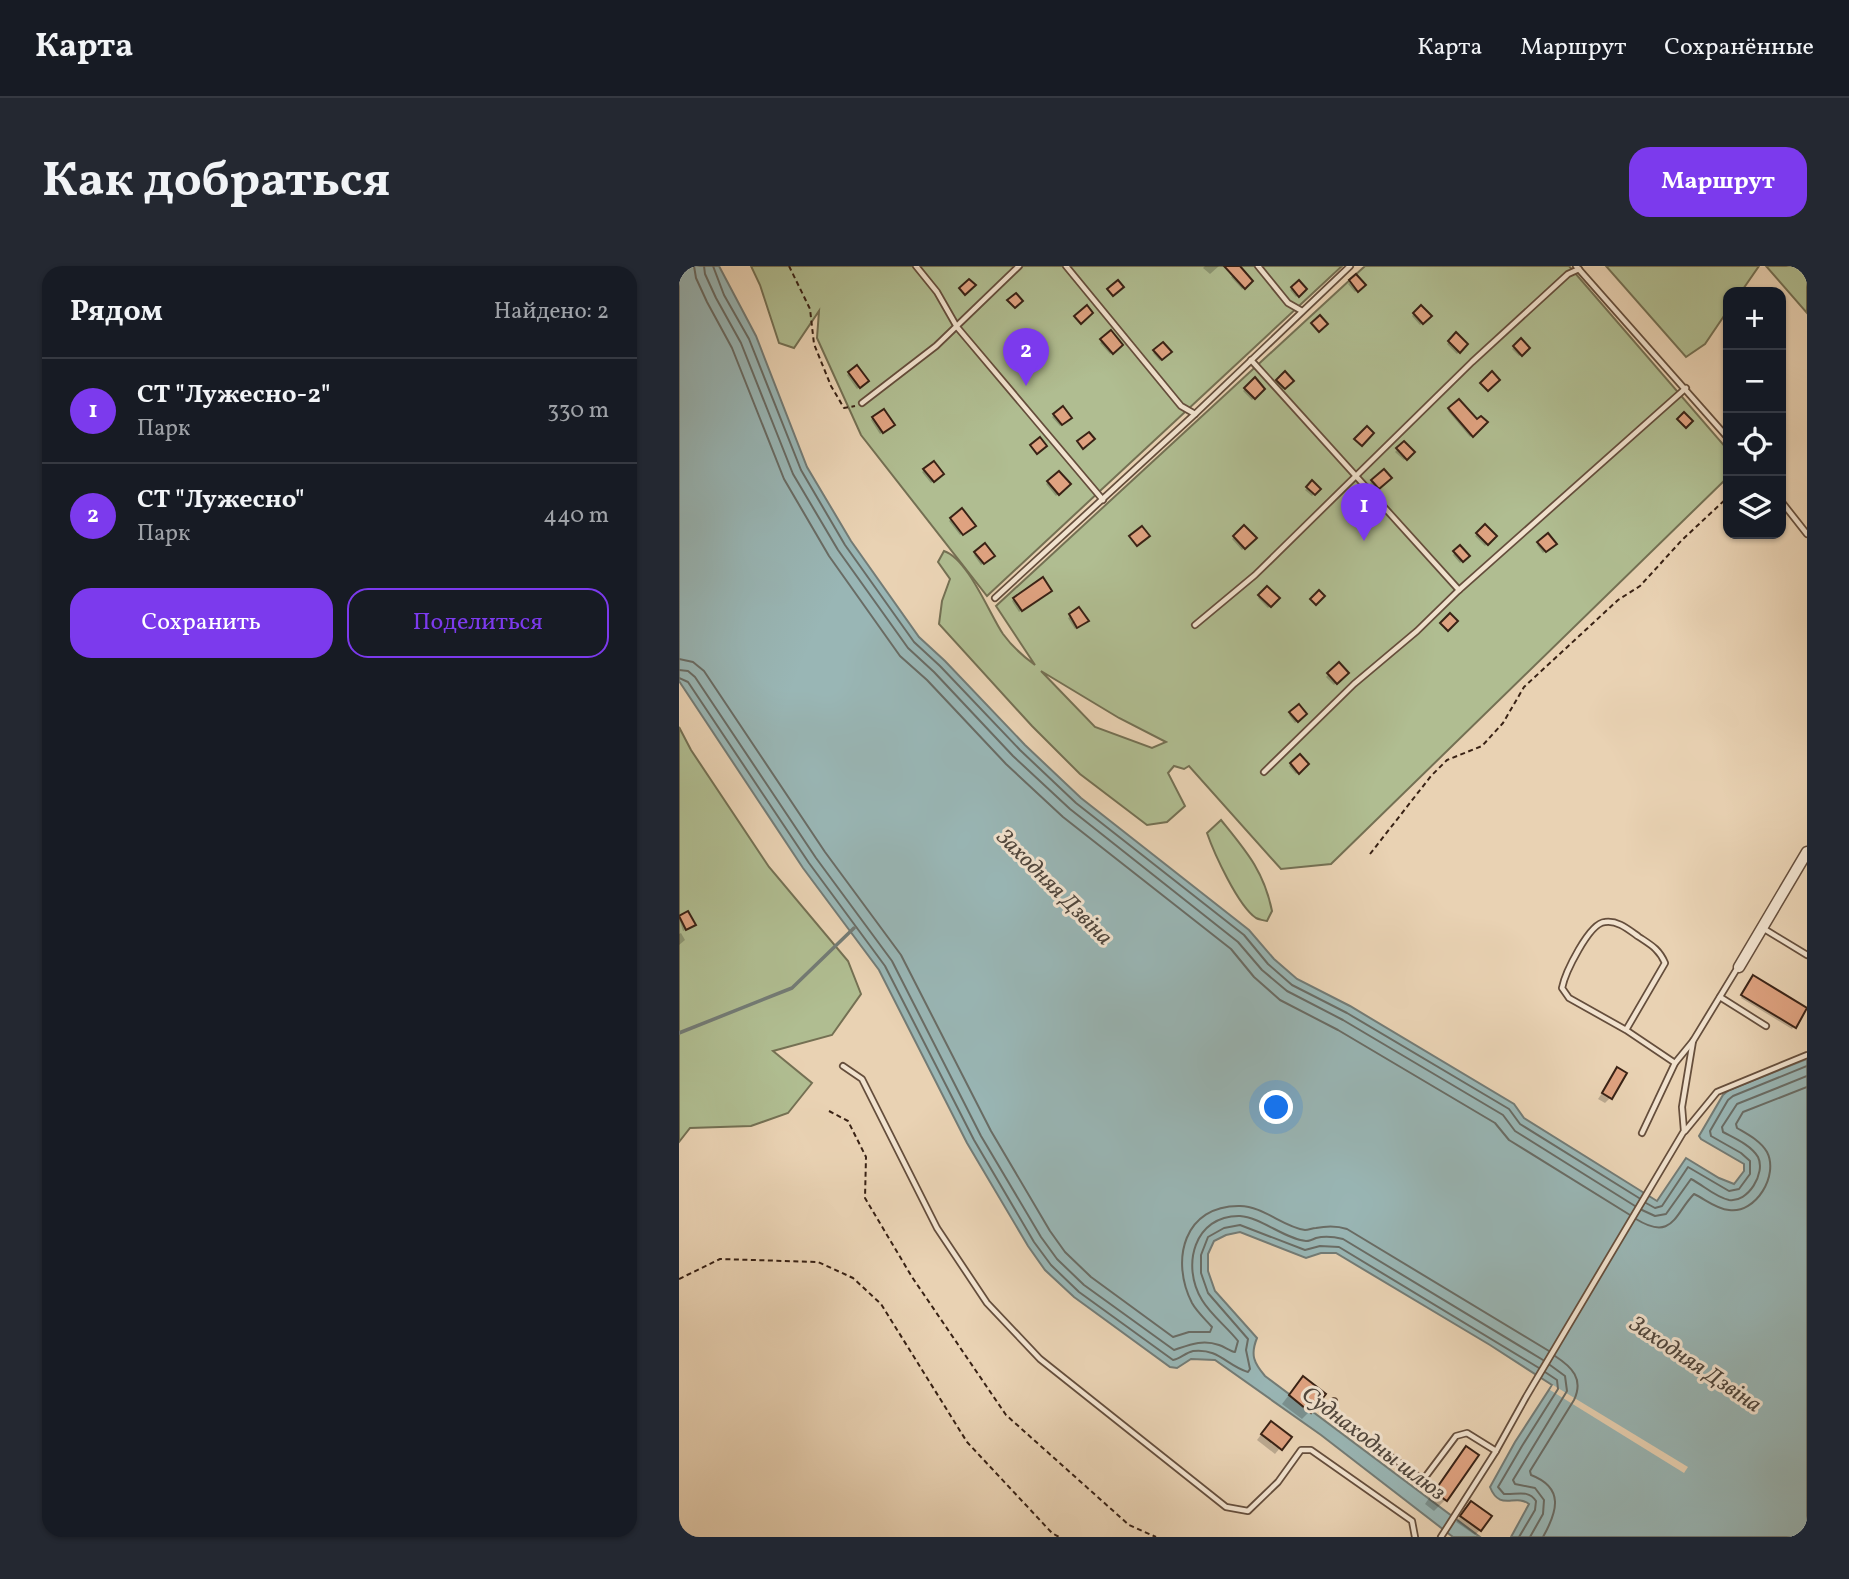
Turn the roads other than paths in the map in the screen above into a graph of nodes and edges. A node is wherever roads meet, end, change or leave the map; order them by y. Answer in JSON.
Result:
{"nodes":[{"id":1,"x":916,"y":266,"type":"edge"},
{"id":2,"x":1019,"y":266,"type":"edge"},
{"id":3,"x":1066,"y":266,"type":"edge"},
{"id":4,"x":1258,"y":266,"type":"edge"},
{"id":5,"x":1350,"y":266,"type":"edge"},
{"id":6,"x":1577,"y":267,"type":"edge"},
{"id":7,"x":1302,"y":311,"type":"junction"},
{"id":8,"x":957,"y":327,"type":"junction"},
{"id":9,"x":1251,"y":360,"type":"junction"},
{"id":10,"x":1686,"y":388,"type":"junction"},
{"id":11,"x":862,"y":403,"type":"road end"},
{"id":12,"x":1195,"y":414,"type":"junction"},
{"id":13,"x":1723,"y":432,"type":"edge"},
{"id":14,"x":1356,"y":476,"type":"junction"},
{"id":15,"x":1103,"y":500,"type":"junction"},
{"id":16,"x":1786,"y":508,"type":"edge"},
{"id":17,"x":1807,"y":534,"type":"edge"},
{"id":18,"x":1459,"y":590,"type":"junction"},
{"id":19,"x":995,"y":598,"type":"dead end"},
{"id":20,"x":1195,"y":625,"type":"dead end"},
{"id":21,"x":1264,"y":772,"type":"dead end"},
{"id":22,"x":1807,"y":852,"type":"edge"},
{"id":23,"x":1761,"y":927,"type":"junction"},
{"id":24,"x":1807,"y":955,"type":"edge"},
{"id":25,"x":1739,"y":967,"type":"joint"},
{"id":26,"x":1720,"y":997,"type":"junction"},
{"id":27,"x":1766,"y":1026,"type":"dead end"},
{"id":28,"x":1626,"y":1030,"type":"junction"},
{"id":29,"x":1693,"y":1041,"type":"junction"},
{"id":30,"x":1807,"y":1055,"type":"edge"},
{"id":31,"x":1675,"y":1063,"type":"junction"},
{"id":32,"x":843,"y":1066,"type":"dead end"},
{"id":33,"x":1684,"y":1131,"type":"junction"},
{"id":34,"x":1642,"y":1133,"type":"dead end"},
{"id":35,"x":1334,"y":1402,"type":"dead end"},
{"id":36,"x":1496,"y":1451,"type":"junction"},
{"id":37,"x":1415,"y":1537,"type":"edge"},
{"id":38,"x":1441,"y":1537,"type":"edge"}],
"edges":[{"from":1,"to":8,"type":"lane"},
{"from":2,"to":8,"type":"lane"},
{"from":3,"to":12,"type":"lane"},
{"from":4,"to":7,"type":"lane"},
{"from":5,"to":7,"type":"lane"},
{"from":6,"to":10,"type":"lane"},
{"from":6,"to":14,"type":"lane"},
{"from":7,"to":9,"type":"lane"},
{"from":8,"to":11,"type":"lane"},
{"from":8,"to":15,"type":"lane"},
{"from":9,"to":12,"type":"lane"},
{"from":9,"to":14,"type":"lane"},
{"from":10,"to":13,"type":"lane"},
{"from":10,"to":18,"type":"lane"},
{"from":12,"to":15,"type":"lane"},
{"from":14,"to":18,"type":"lane"},
{"from":14,"to":20,"type":"lane"},
{"from":15,"to":19,"type":"lane"},
{"from":16,"to":17,"type":"lane"},
{"from":18,"to":21,"type":"lane"},
{"from":22,"to":23,"type":"street"},
{"from":23,"to":24,"type":"lane"},
{"from":23,"to":25,"type":"street"},
{"from":25,"to":26,"type":"lane"},
{"from":26,"to":27,"type":"lane"},
{"from":26,"to":29,"type":"lane"},
{"from":28,"to":28,"type":"lane"},
{"from":28,"to":31,"type":"lane"},
{"from":29,"to":31,"type":"lane"},
{"from":29,"to":33,"type":"lane"},
{"from":30,"to":33,"type":"lane"},
{"from":31,"to":34,"type":"lane"},
{"from":32,"to":37,"type":"lane"},
{"from":33,"to":36,"type":"lane"},
{"from":35,"to":36,"type":"lane"},
{"from":36,"to":38,"type":"lane"}]}
